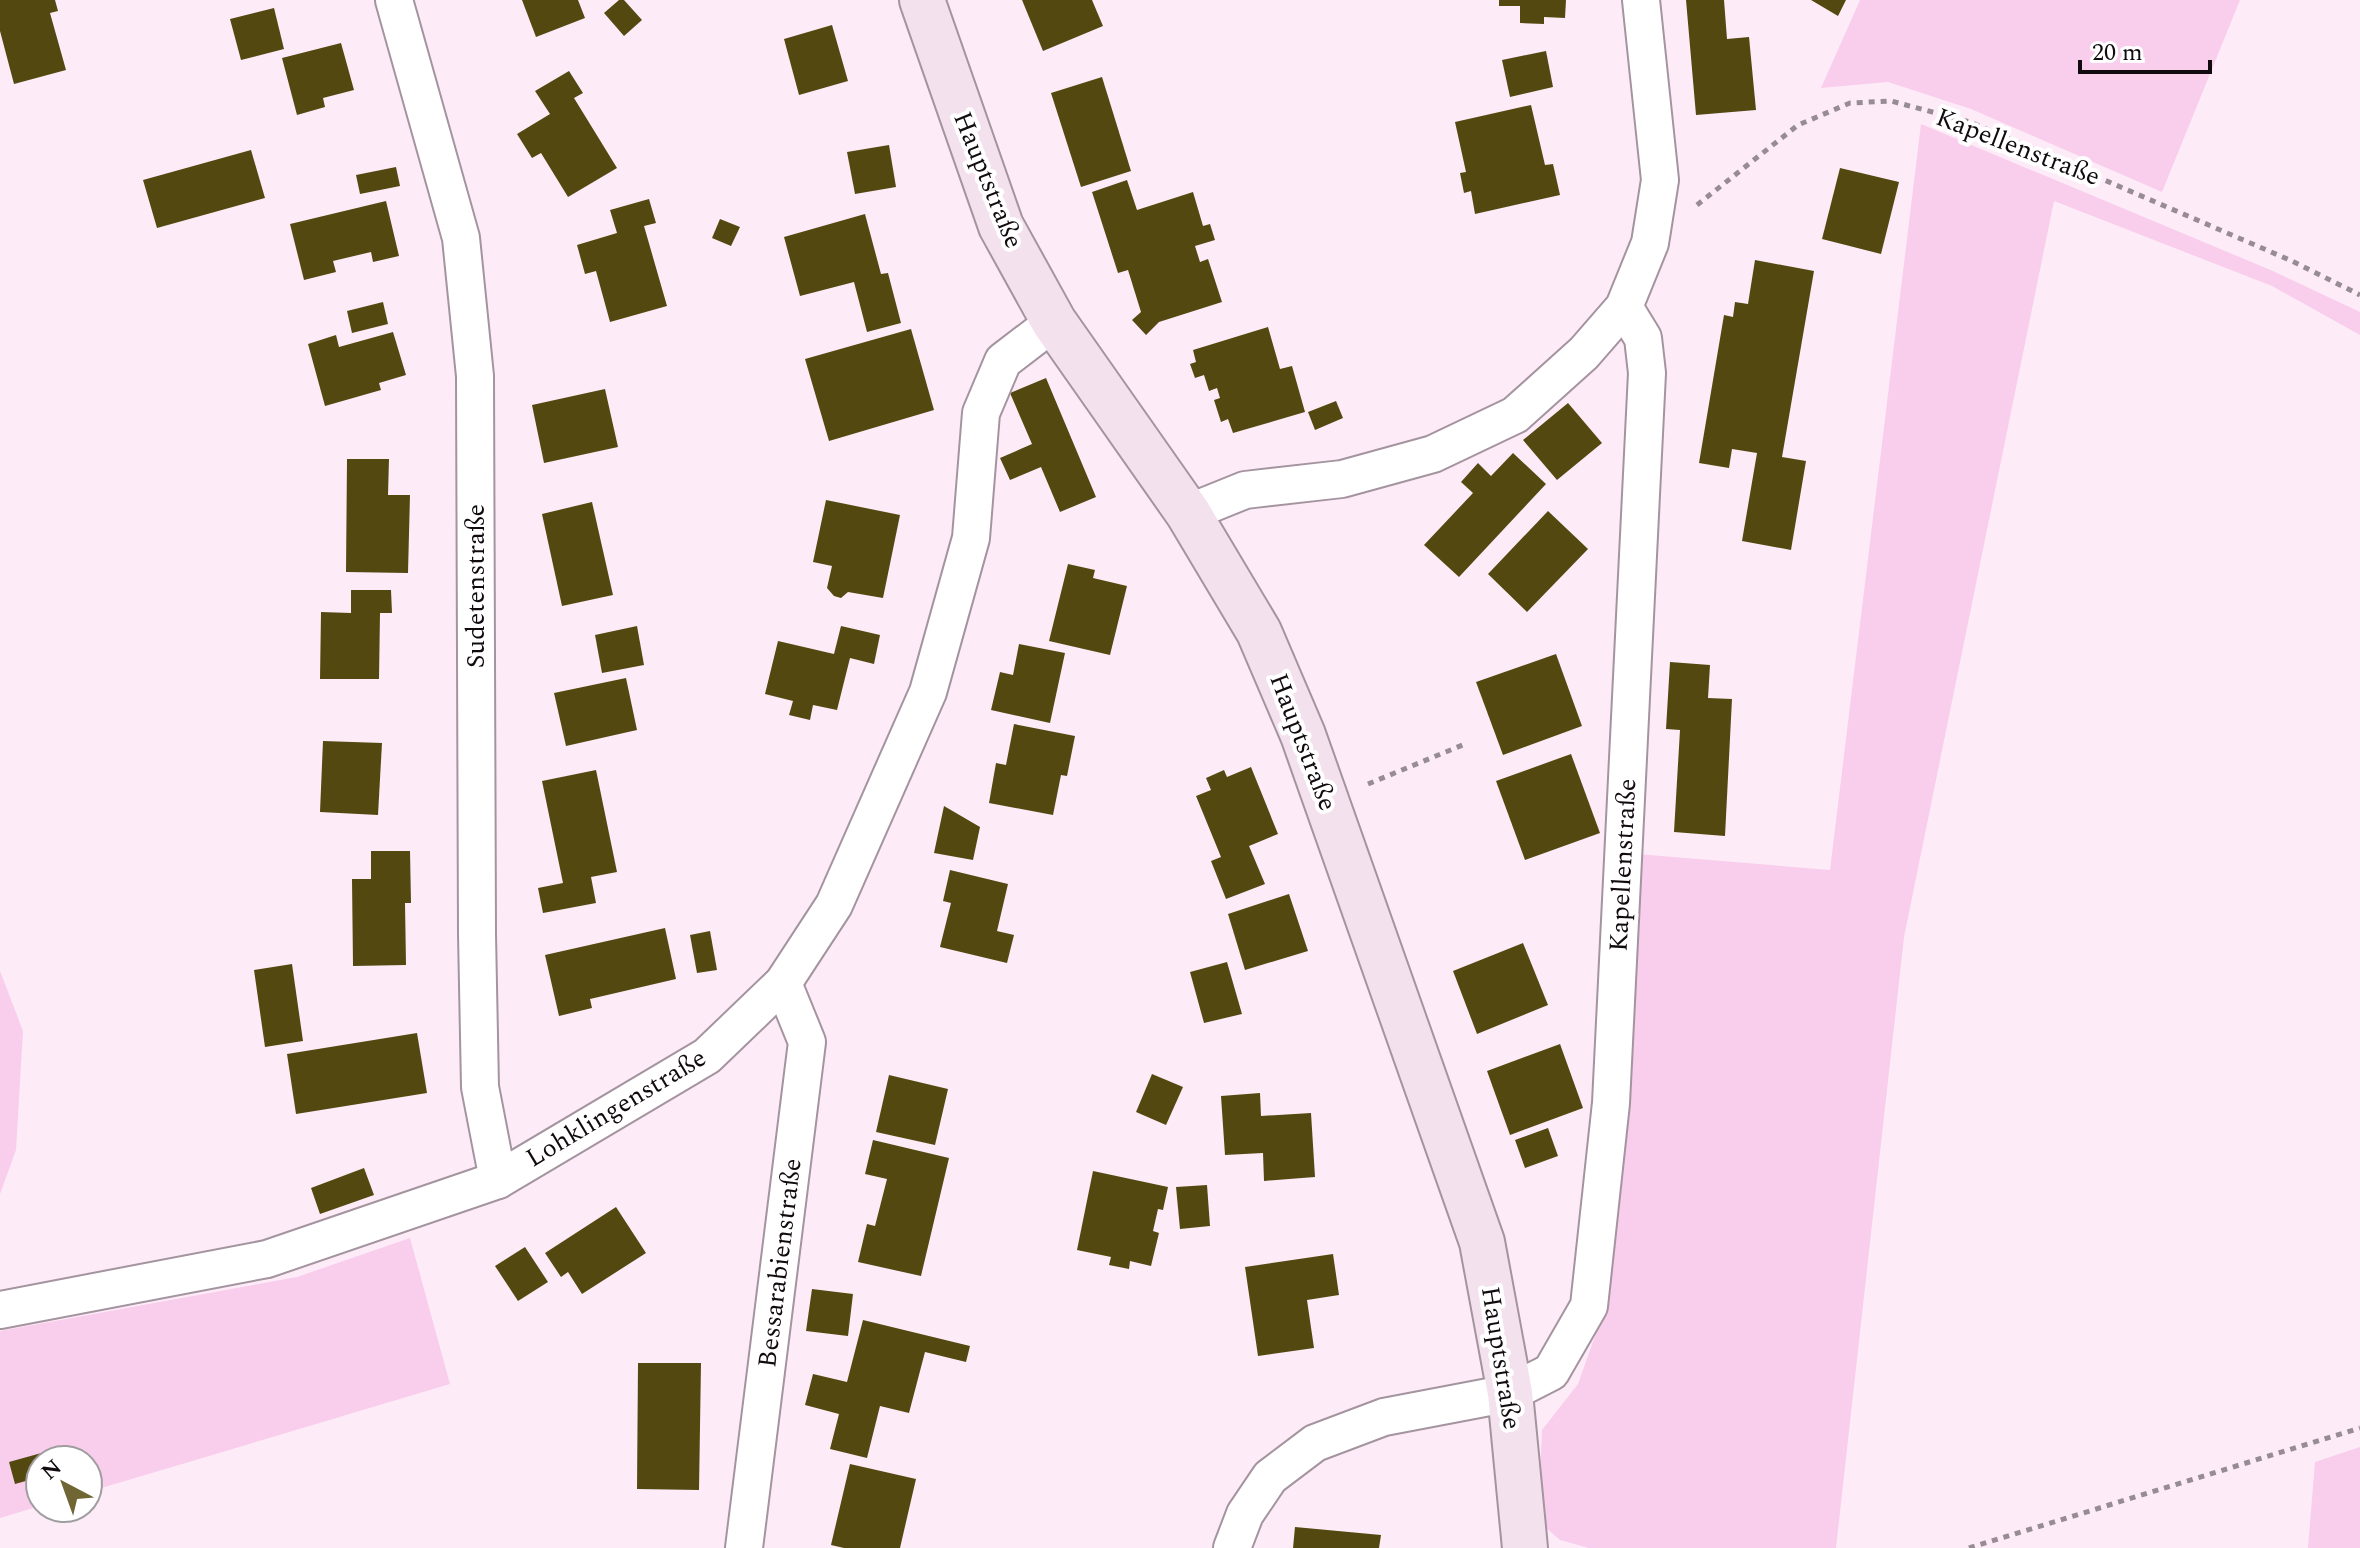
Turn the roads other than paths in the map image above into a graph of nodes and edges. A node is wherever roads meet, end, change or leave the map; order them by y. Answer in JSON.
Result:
{"nodes":[{"id":1,"x":394,"y":0,"type":"edge"},
{"id":2,"x":922,"y":0,"type":"edge"},
{"id":3,"x":1641,"y":0,"type":"edge"},
{"id":4,"x":1624,"y":307,"type":"junction"},
{"id":5,"x":1054,"y":322,"type":"junction"},
{"id":6,"x":1188,"y":513,"type":"junction"},
{"id":7,"x":783,"y":983,"type":"junction"},
{"id":8,"x":498,"y":1180,"type":"junction"},
{"id":9,"x":0,"y":1310,"type":"edge"},
{"id":10,"x":1510,"y":1393,"type":"junction"},
{"id":11,"x":744,"y":1548,"type":"edge"},
{"id":12,"x":1232,"y":1548,"type":"edge"},
{"id":13,"x":1525,"y":1548,"type":"edge"}],
"edges":[{"from":1,"to":8,"type":"street","name":"Sudetenstraße"},
{"from":2,"to":5,"type":"main road","name":"Hauptstraße"},
{"from":3,"to":4,"type":"street"},
{"from":4,"to":6,"type":"street"},
{"from":4,"to":10,"type":"street","name":"Kapellenstraße"},
{"from":5,"to":6,"type":"main road","name":"Hauptstraße"},
{"from":5,"to":7,"type":"street","name":"Lohklingenstraße"},
{"from":6,"to":10,"type":"main road","name":"Hauptstraße"},
{"from":7,"to":8,"type":"street","name":"Lohklingenstraße"},
{"from":7,"to":11,"type":"street","name":"Bessarabienstraße"},
{"from":8,"to":9,"type":"street","name":"Lohklingenstraße"},
{"from":10,"to":12,"type":"street","name":"Kapellenstraße"},
{"from":10,"to":13,"type":"main road","name":"Hauptstraße"}]}
